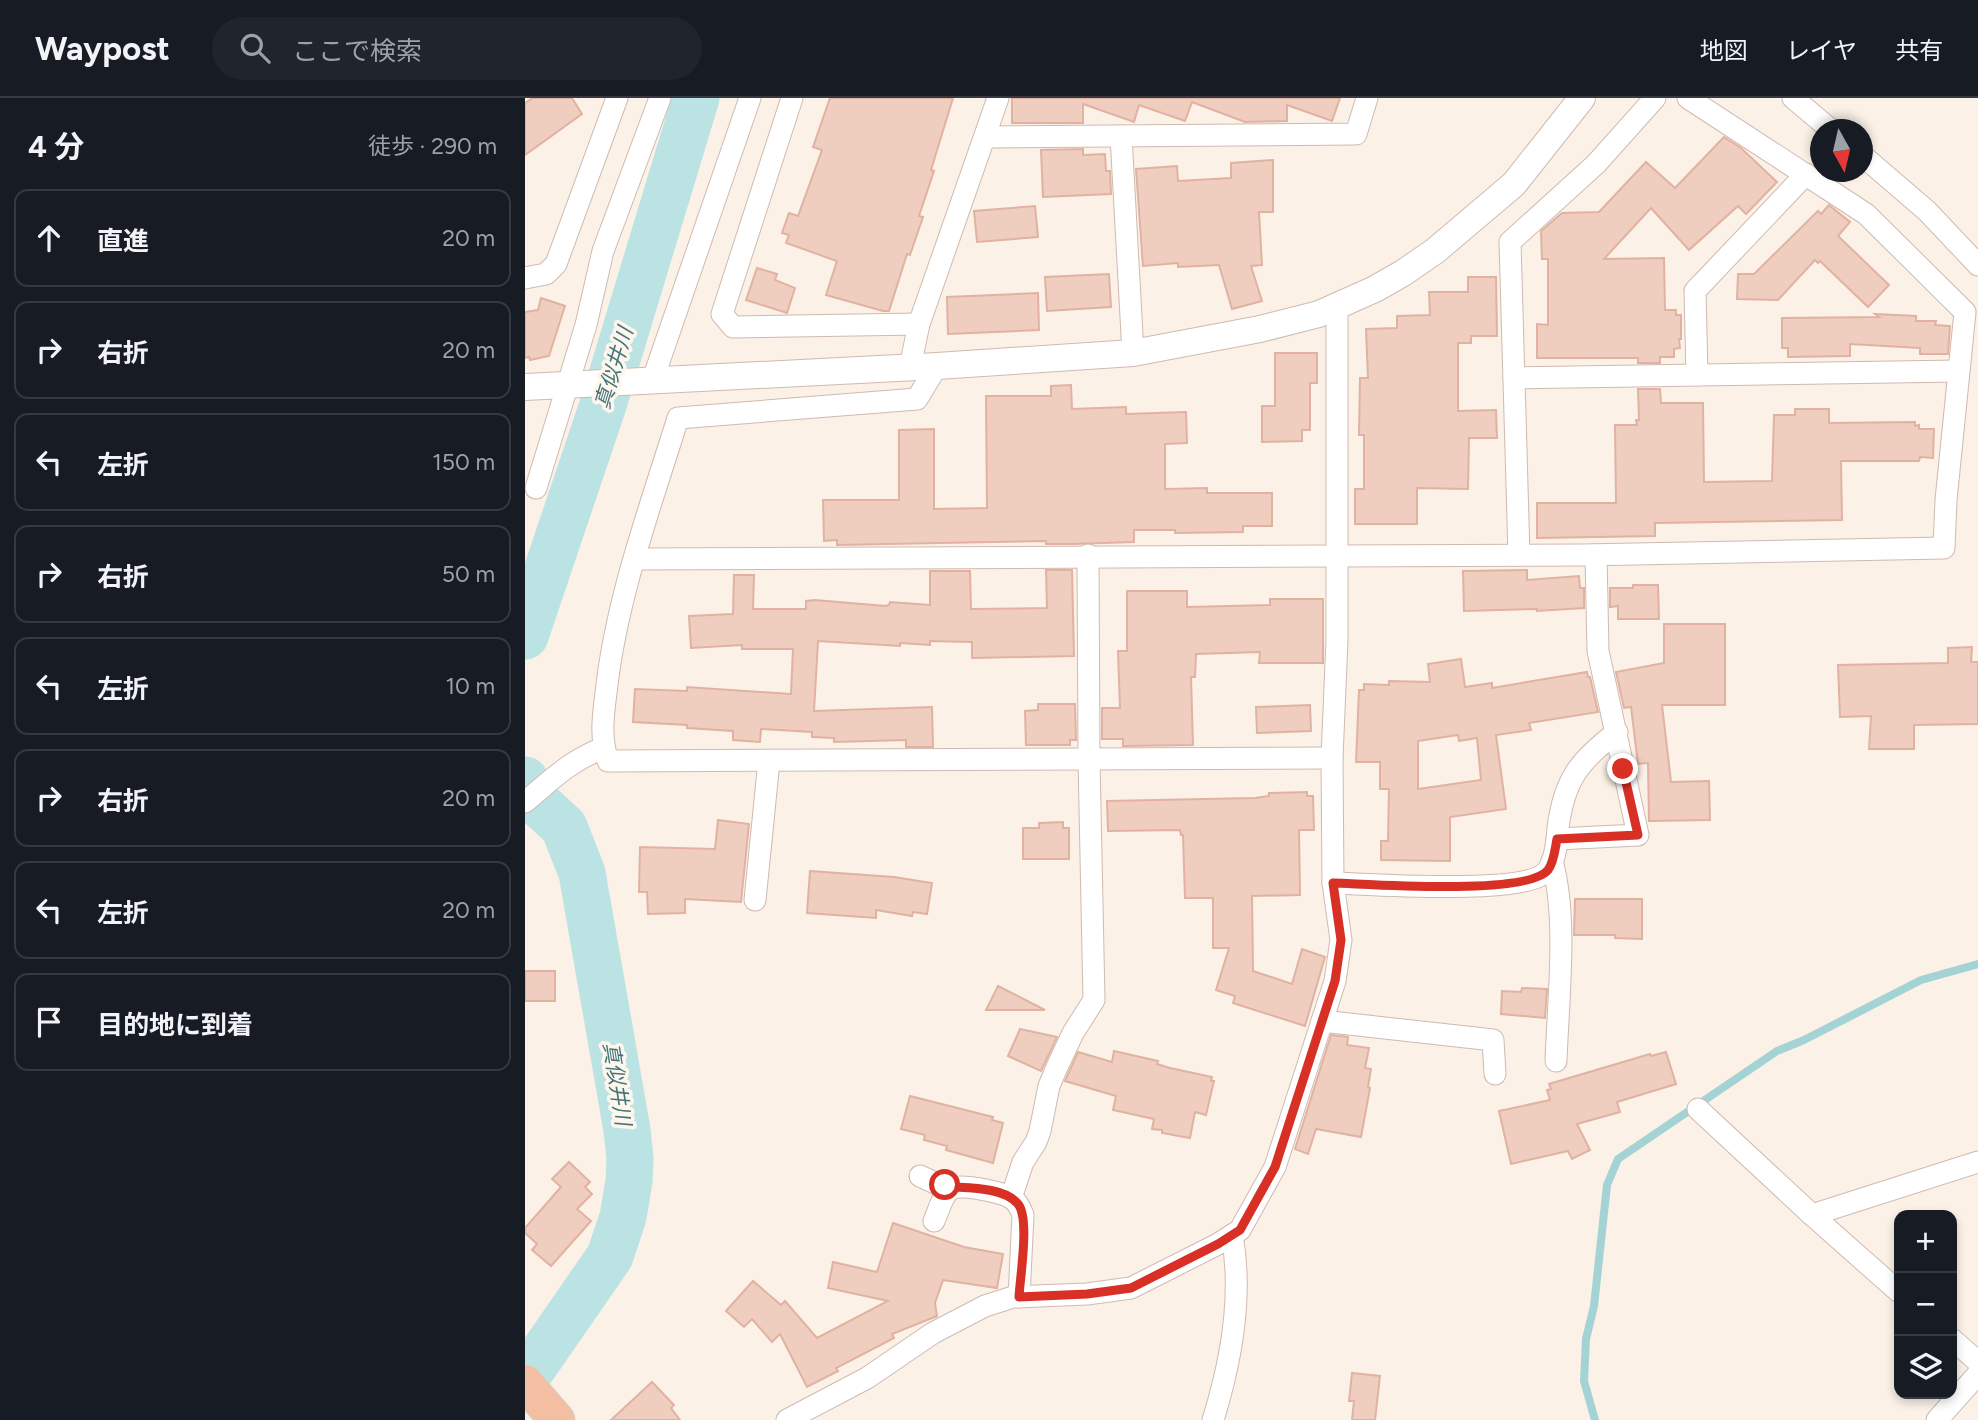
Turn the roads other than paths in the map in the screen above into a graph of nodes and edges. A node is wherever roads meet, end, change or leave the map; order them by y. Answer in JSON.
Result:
{"nodes":[{"id":1,"x":617,"y":98,"type":"edge"},
{"id":2,"x":660,"y":98,"type":"edge"},
{"id":3,"x":750,"y":98,"type":"edge"},
{"id":4,"x":792,"y":98,"type":"edge"},
{"id":5,"x":997,"y":98,"type":"edge"},
{"id":6,"x":1367,"y":98,"type":"edge"},
{"id":7,"x":1583,"y":98,"type":"edge"},
{"id":8,"x":1655,"y":98,"type":"edge"},
{"id":9,"x":1688,"y":98,"type":"edge"},
{"id":10,"x":1793,"y":98,"type":"edge"},
{"id":11,"x":1818,"y":119,"type":"edge"},
{"id":12,"x":1121,"y":136,"type":"junction"},
{"id":13,"x":985,"y":137,"type":"junction"},
{"id":14,"x":1873,"y":165,"type":"edge"},
{"id":15,"x":1806,"y":174,"type":"junction"},
{"id":16,"x":1978,"y":265,"type":"edge"},
{"id":17,"x":525,"y":278,"type":"edge"},
{"id":18,"x":1337,"y":307,"type":"junction"},
{"id":19,"x":919,"y":324,"type":"junction"},
{"id":20,"x":1133,"y":352,"type":"junction"},
{"id":21,"x":937,"y":366,"type":"junction"},
{"id":22,"x":910,"y":367,"type":"junction"},
{"id":23,"x":1959,"y":371,"type":"junction"},
{"id":24,"x":1697,"y":374,"type":"junction"},
{"id":25,"x":1514,"y":377,"type":"junction"},
{"id":26,"x":653,"y":379,"type":"junction"},
{"id":27,"x":571,"y":384,"type":"junction"},
{"id":28,"x":525,"y":387,"type":"edge"},
{"id":29,"x":537,"y":488,"type":"dead end"},
{"id":30,"x":1089,"y":555,"type":"junction"},
{"id":31,"x":1338,"y":555,"type":"junction"},
{"id":32,"x":1519,"y":555,"type":"junction"},
{"id":33,"x":1596,"y":555,"type":"junction"},
{"id":34,"x":634,"y":559,"type":"junction"},
{"id":35,"x":1617,"y":732,"type":"junction"},
{"id":36,"x":604,"y":748,"type":"junction"},
{"id":37,"x":1332,"y":758,"type":"junction"},
{"id":38,"x":1089,"y":760,"type":"junction"},
{"id":39,"x":769,"y":761,"type":"junction"},
{"id":40,"x":525,"y":802,"type":"edge"},
{"id":41,"x":1557,"y":839,"type":"junction"},
{"id":42,"x":1552,"y":861,"type":"junction"},
{"id":43,"x":1333,"y":883,"type":"junction"},
{"id":44,"x":755,"y":900,"type":"dead end"},
{"id":45,"x":1322,"y":1021,"type":"junction"},
{"id":46,"x":1556,"y":1061,"type":"dead end"},
{"id":47,"x":1495,"y":1074,"type":"dead end"},
{"id":48,"x":1698,"y":1109,"type":"dead end"},
{"id":49,"x":1978,"y":1162,"type":"edge"},
{"id":50,"x":921,"y":1176,"type":"dead end"},
{"id":51,"x":950,"y":1189,"type":"junction"},
{"id":52,"x":1011,"y":1198,"type":"junction"},
{"id":53,"x":1812,"y":1215,"type":"junction"},
{"id":54,"x":934,"y":1221,"type":"dead end"},
{"id":55,"x":1231,"y":1235,"type":"junction"},
{"id":56,"x":1894,"y":1288,"type":"edge"},
{"id":57,"x":1019,"y":1297,"type":"junction"},
{"id":58,"x":1957,"y":1343,"type":"edge"},
{"id":59,"x":1978,"y":1362,"type":"edge"},
{"id":60,"x":1978,"y":1374,"type":"edge"},
{"id":61,"x":529,"y":1388,"type":"edge"},
{"id":62,"x":557,"y":1420,"type":"edge"},
{"id":63,"x":787,"y":1420,"type":"edge"},
{"id":64,"x":1213,"y":1420,"type":"edge"},
{"id":65,"x":1937,"y":1420,"type":"edge"}],
"edges":[{"from":1,"to":17,"type":"street"},
{"from":2,"to":27,"type":"street"},
{"from":3,"to":26,"type":"street"},
{"from":4,"to":19,"type":"street"},
{"from":5,"to":13,"type":"street"},
{"from":6,"to":12,"type":"street"},
{"from":7,"to":18,"type":"street"},
{"from":8,"to":25,"type":"street"},
{"from":9,"to":15,"type":"street"},
{"from":10,"to":11,"type":"street"},
{"from":12,"to":13,"type":"street"},
{"from":12,"to":20,"type":"street"},
{"from":13,"to":19,"type":"street"},
{"from":14,"to":16,"type":"street"},
{"from":15,"to":23,"type":"street"},
{"from":15,"to":24,"type":"street"},
{"from":18,"to":20,"type":"street"},
{"from":18,"to":31,"type":"street"},
{"from":19,"to":22,"type":"street"},
{"from":20,"to":21,"type":"street"},
{"from":21,"to":22,"type":"street"},
{"from":21,"to":34,"type":"street"},
{"from":22,"to":26,"type":"street"},
{"from":23,"to":24,"type":"street"},
{"from":23,"to":33,"type":"street"},
{"from":24,"to":25,"type":"street"},
{"from":25,"to":32,"type":"street"},
{"from":26,"to":27,"type":"street"},
{"from":27,"to":28,"type":"street"},
{"from":27,"to":29,"type":"street"},
{"from":30,"to":31,"type":"street"},
{"from":30,"to":34,"type":"street"},
{"from":30,"to":38,"type":"street"},
{"from":31,"to":32,"type":"street"},
{"from":31,"to":37,"type":"street"},
{"from":32,"to":33,"type":"street"},
{"from":33,"to":35,"type":"street"},
{"from":34,"to":36,"type":"street"},
{"from":35,"to":41,"type":"street"},
{"from":35,"to":41,"type":"street"},
{"from":36,"to":39,"type":"street"},
{"from":36,"to":40,"type":"street"},
{"from":37,"to":38,"type":"street"},
{"from":37,"to":43,"type":"street"},
{"from":38,"to":39,"type":"street"},
{"from":38,"to":52,"type":"street"},
{"from":39,"to":44,"type":"street"},
{"from":41,"to":42,"type":"street"},
{"from":42,"to":43,"type":"street"},
{"from":42,"to":46,"type":"street"},
{"from":43,"to":45,"type":"street"},
{"from":45,"to":47,"type":"street"},
{"from":45,"to":55,"type":"street"},
{"from":48,"to":53,"type":"street"},
{"from":49,"to":53,"type":"street"},
{"from":50,"to":51,"type":"street"},
{"from":51,"to":52,"type":"street"},
{"from":51,"to":54,"type":"street"},
{"from":52,"to":57,"type":"street"},
{"from":53,"to":56,"type":"street"},
{"from":55,"to":57,"type":"street"},
{"from":55,"to":64,"type":"street"},
{"from":57,"to":63,"type":"street"},
{"from":58,"to":59,"type":"street"},
{"from":60,"to":65,"type":"street"},
{"from":61,"to":62,"type":"highway"}]}
